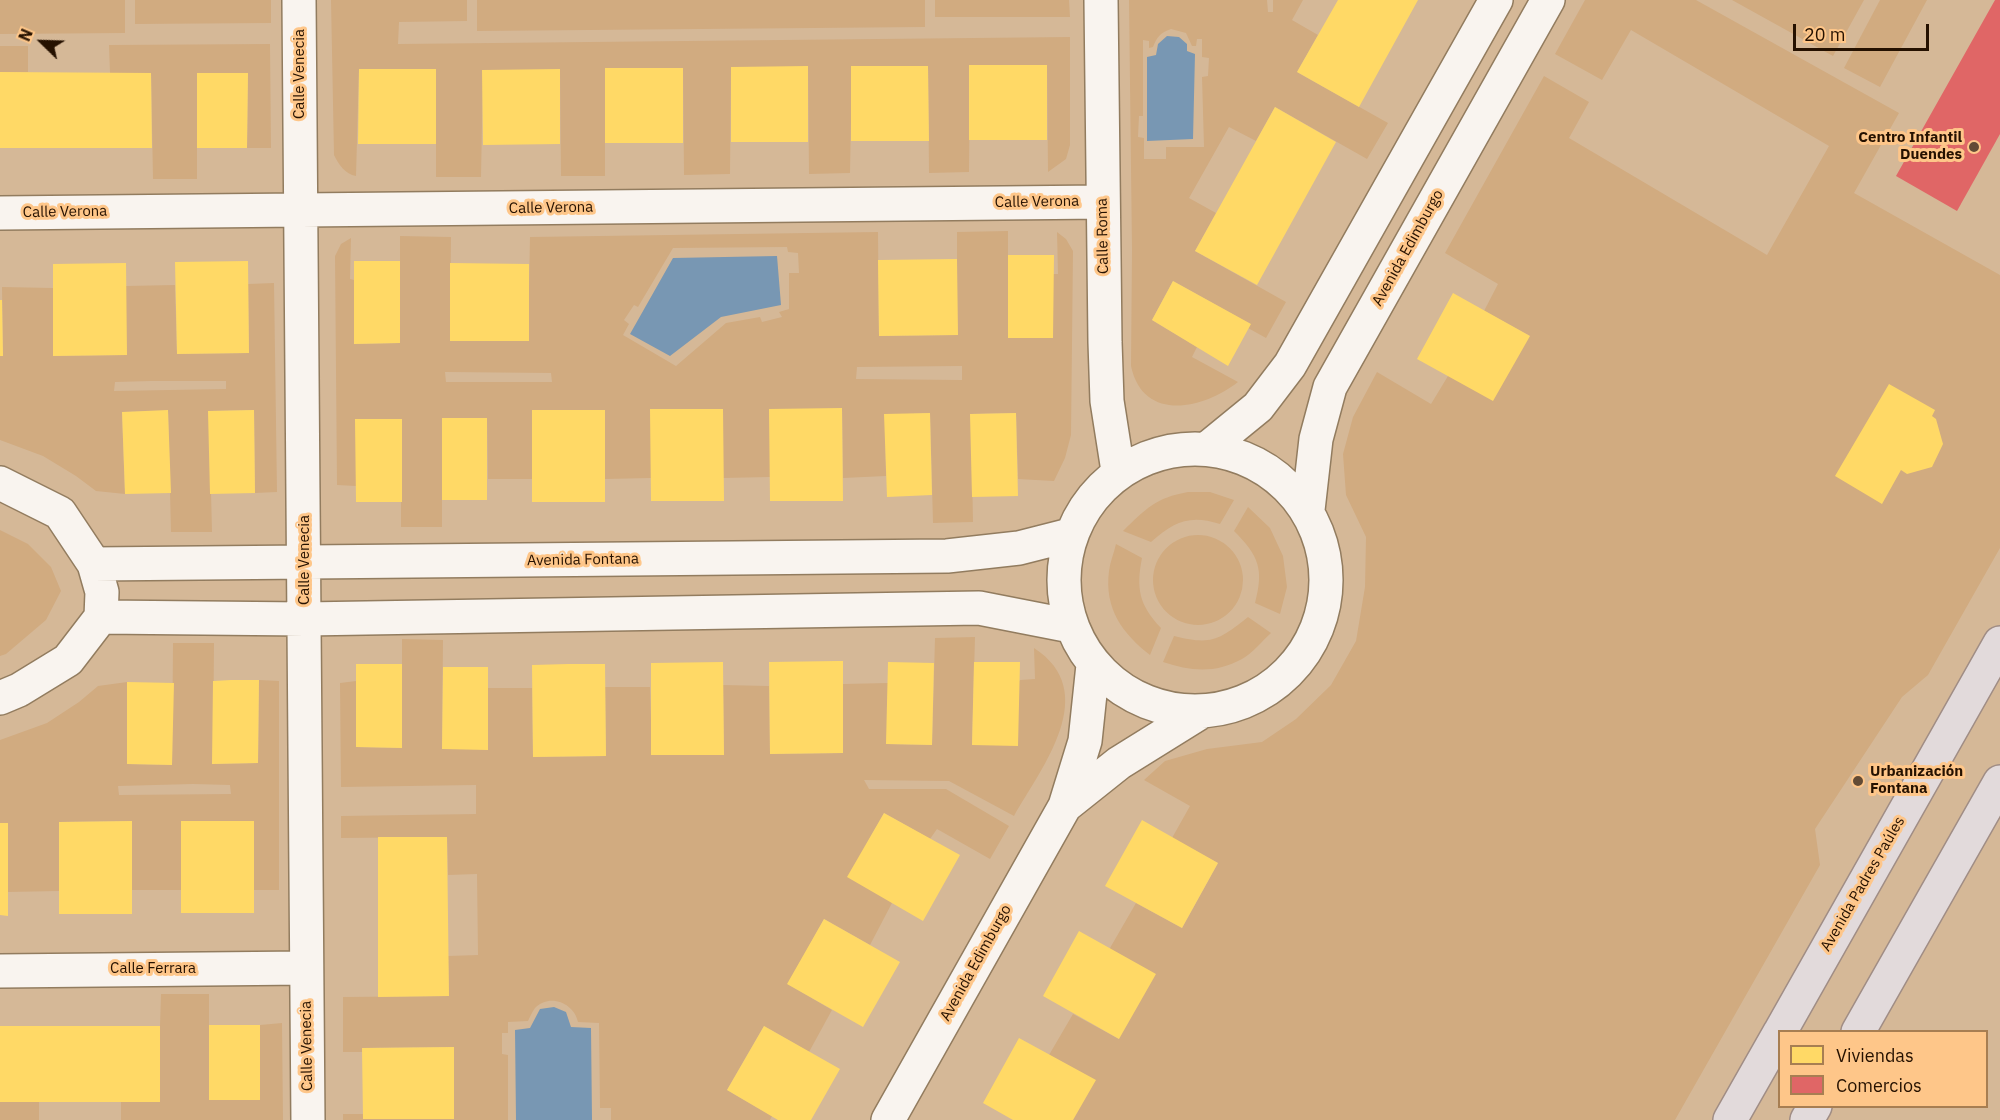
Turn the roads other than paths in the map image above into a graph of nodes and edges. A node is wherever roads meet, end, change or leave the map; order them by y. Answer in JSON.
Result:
{"nodes":[{"id":1,"x":299,"y":0,"type":"edge"},
{"id":2,"x":1101,"y":0,"type":"edge"},
{"id":3,"x":1496,"y":0,"type":"edge"},
{"id":4,"x":1548,"y":0,"type":"edge"},
{"id":5,"x":1103,"y":202,"type":"junction"},
{"id":6,"x":301,"y":210,"type":"junction"},
{"id":7,"x":0,"y":213,"type":"edge"},
{"id":8,"x":1209,"y":447,"type":"junction"},
{"id":9,"x":1118,"y":471,"type":"junction"},
{"id":10,"x":0,"y":483,"type":"edge"},
{"id":11,"x":1308,"y":510,"type":"junction"},
{"id":12,"x":1070,"y":535,"type":"junction"},
{"id":13,"x":304,"y":563,"type":"junction"},
{"id":14,"x":94,"y":564,"type":"junction"},
{"id":15,"x":101,"y":617,"type":"junction"},
{"id":16,"x":305,"y":619,"type":"junction"},
{"id":17,"x":1071,"y":626,"type":"junction"},
{"id":18,"x":2000,"y":643,"type":"edge"},
{"id":19,"x":1093,"y":665,"type":"junction"},
{"id":20,"x":0,"y":698,"type":"edge"},
{"id":21,"x":1201,"y":712,"type":"junction"},
{"id":22,"x":2000,"y":782,"type":"edge"},
{"id":23,"x":1065,"y":806,"type":"junction"},
{"id":24,"x":306,"y":968,"type":"junction"},
{"id":25,"x":0,"y":971,"type":"edge"},
{"id":26,"x":1781,"y":1030,"type":"edge"},
{"id":27,"x":1859,"y":1030,"type":"edge"},
{"id":28,"x":1778,"y":1036,"type":"edge"},
{"id":29,"x":308,"y":1120,"type":"edge"},
{"id":30,"x":888,"y":1120,"type":"edge"},
{"id":31,"x":1730,"y":1120,"type":"edge"}],
"edges":[{"from":1,"to":6,"type":"street","name":"Calle Venecia"},
{"from":2,"to":5,"type":"street","name":"Calle Roma"},
{"from":3,"to":8,"type":"street"},
{"from":4,"to":11,"type":"street","name":"Avenida Edimburgo"},
{"from":5,"to":6,"type":"street","name":"Calle Verona"},
{"from":5,"to":9,"type":"street","name":"Calle Roma"},
{"from":6,"to":7,"type":"street","name":"Calle Verona"},
{"from":6,"to":13,"type":"street","name":"Calle Venecia"},
{"from":8,"to":9,"type":"street"},
{"from":8,"to":11,"type":"street"},
{"from":9,"to":12,"type":"street"},
{"from":10,"to":14,"type":"street"},
{"from":11,"to":21,"type":"street"},
{"from":12,"to":13,"type":"street","name":"Avenida Fontana"},
{"from":12,"to":17,"type":"street"},
{"from":13,"to":14,"type":"street","name":"Avenida Fontana"},
{"from":13,"to":16,"type":"street","name":"Calle Venecia"},
{"from":14,"to":15,"type":"street"},
{"from":15,"to":16,"type":"street"},
{"from":15,"to":20,"type":"street"},
{"from":16,"to":17,"type":"street"},
{"from":16,"to":24,"type":"street","name":"Calle Venecia"},
{"from":17,"to":19,"type":"street"},
{"from":18,"to":26,"type":"highway","name":"Avenida Padres Paúles"},
{"from":19,"to":21,"type":"street"},
{"from":19,"to":23,"type":"street","name":"Avenida Edimburgo"},
{"from":21,"to":23,"type":"street","name":"Avenida Edimburgo"},
{"from":22,"to":27,"type":"highway"},
{"from":23,"to":30,"type":"street","name":"Avenida Edimburgo"},
{"from":24,"to":25,"type":"street","name":"Calle Ferrara"},
{"from":24,"to":29,"type":"street","name":"Calle Venecia"},
{"from":28,"to":31,"type":"highway","name":"Avenida Padres Paúles"}]}
